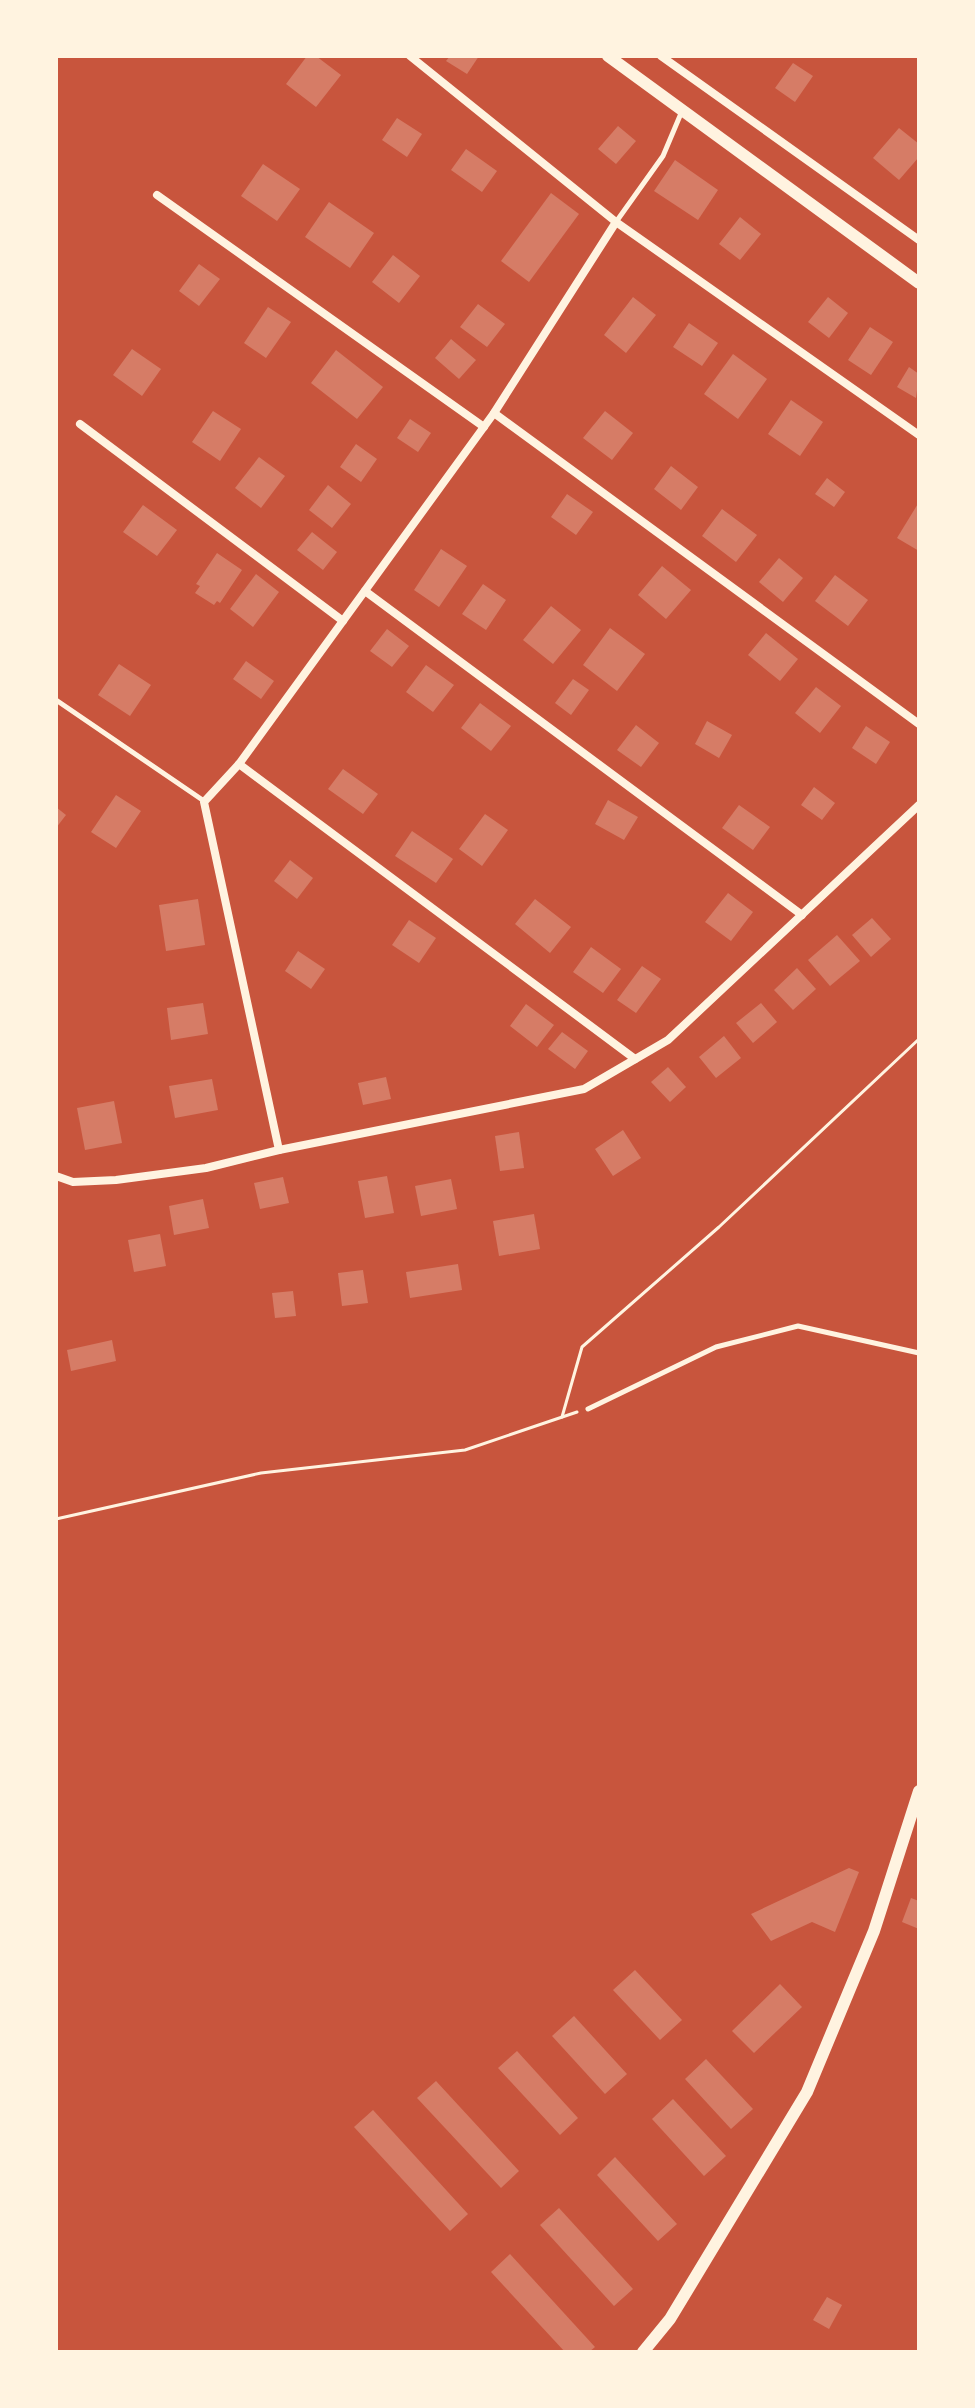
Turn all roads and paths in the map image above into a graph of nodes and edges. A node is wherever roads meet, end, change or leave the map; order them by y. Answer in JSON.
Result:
{"nodes":[{"id":1,"x":410,"y":56,"type":"edge"},
{"id":2,"x":608,"y":56,"type":"edge"},
{"id":3,"x":661,"y":56,"type":"edge"},
{"id":4,"x":682,"y":110,"type":"junction"},
{"id":5,"x":157,"y":195,"type":"dead end"},
{"id":6,"x":616,"y":222,"type":"junction"},
{"id":7,"x":919,"y":240,"type":"edge"},
{"id":8,"x":919,"y":283,"type":"edge"},
{"id":9,"x":494,"y":413,"type":"junction"},
{"id":10,"x":80,"y":424,"type":"dead end"},
{"id":11,"x":484,"y":427,"type":"junction"},
{"id":12,"x":919,"y":435,"type":"edge"},
{"id":13,"x":365,"y":591,"type":"junction"},
{"id":14,"x":343,"y":621,"type":"junction"},
{"id":15,"x":56,"y":700,"type":"edge"},
{"id":16,"x":919,"y":724,"type":"edge"},
{"id":17,"x":239,"y":764,"type":"junction"},
{"id":18,"x":204,"y":802,"type":"junction"},
{"id":19,"x":919,"y":805,"type":"edge"},
{"id":20,"x":802,"y":915,"type":"junction"},
{"id":21,"x":919,"y":1039,"type":"edge"},
{"id":22,"x":635,"y":1059,"type":"junction"},
{"id":23,"x":279,"y":1150,"type":"junction"},
{"id":24,"x":56,"y":1176,"type":"edge"},
{"id":25,"x":919,"y":1353,"type":"edge"},
{"id":26,"x":588,"y":1409,"type":"joint"},
{"id":27,"x":562,"y":1417,"type":"junction"},
{"id":28,"x":56,"y":1519,"type":"edge"},
{"id":29,"x":919,"y":1791,"type":"edge"},
{"id":30,"x":643,"y":2352,"type":"edge"}],
"edges":[{"from":1,"to":6,"type":"street"},
{"from":2,"to":4,"type":"street"},
{"from":3,"to":7,"type":"street"},
{"from":4,"to":6,"type":"lane"},
{"from":4,"to":8,"type":"street"},
{"from":5,"to":11,"type":"street"},
{"from":6,"to":9,"type":"street"},
{"from":6,"to":12,"type":"street"},
{"from":9,"to":11,"type":"street"},
{"from":9,"to":16,"type":"street"},
{"from":10,"to":14,"type":"street"},
{"from":11,"to":13,"type":"street"},
{"from":13,"to":14,"type":"street"},
{"from":13,"to":20,"type":"street"},
{"from":14,"to":17,"type":"street"},
{"from":15,"to":18,"type":"lane"},
{"from":17,"to":18,"type":"street"},
{"from":17,"to":22,"type":"street"},
{"from":18,"to":23,"type":"street"},
{"from":19,"to":20,"type":"street"},
{"from":20,"to":22,"type":"street"},
{"from":21,"to":27,"type":"path"},
{"from":22,"to":23,"type":"street"},
{"from":23,"to":24,"type":"street"},
{"from":25,"to":26,"type":"lane"},
{"from":26,"to":27,"type":"path"},
{"from":27,"to":28,"type":"path"},
{"from":29,"to":30,"type":"street"}]}
